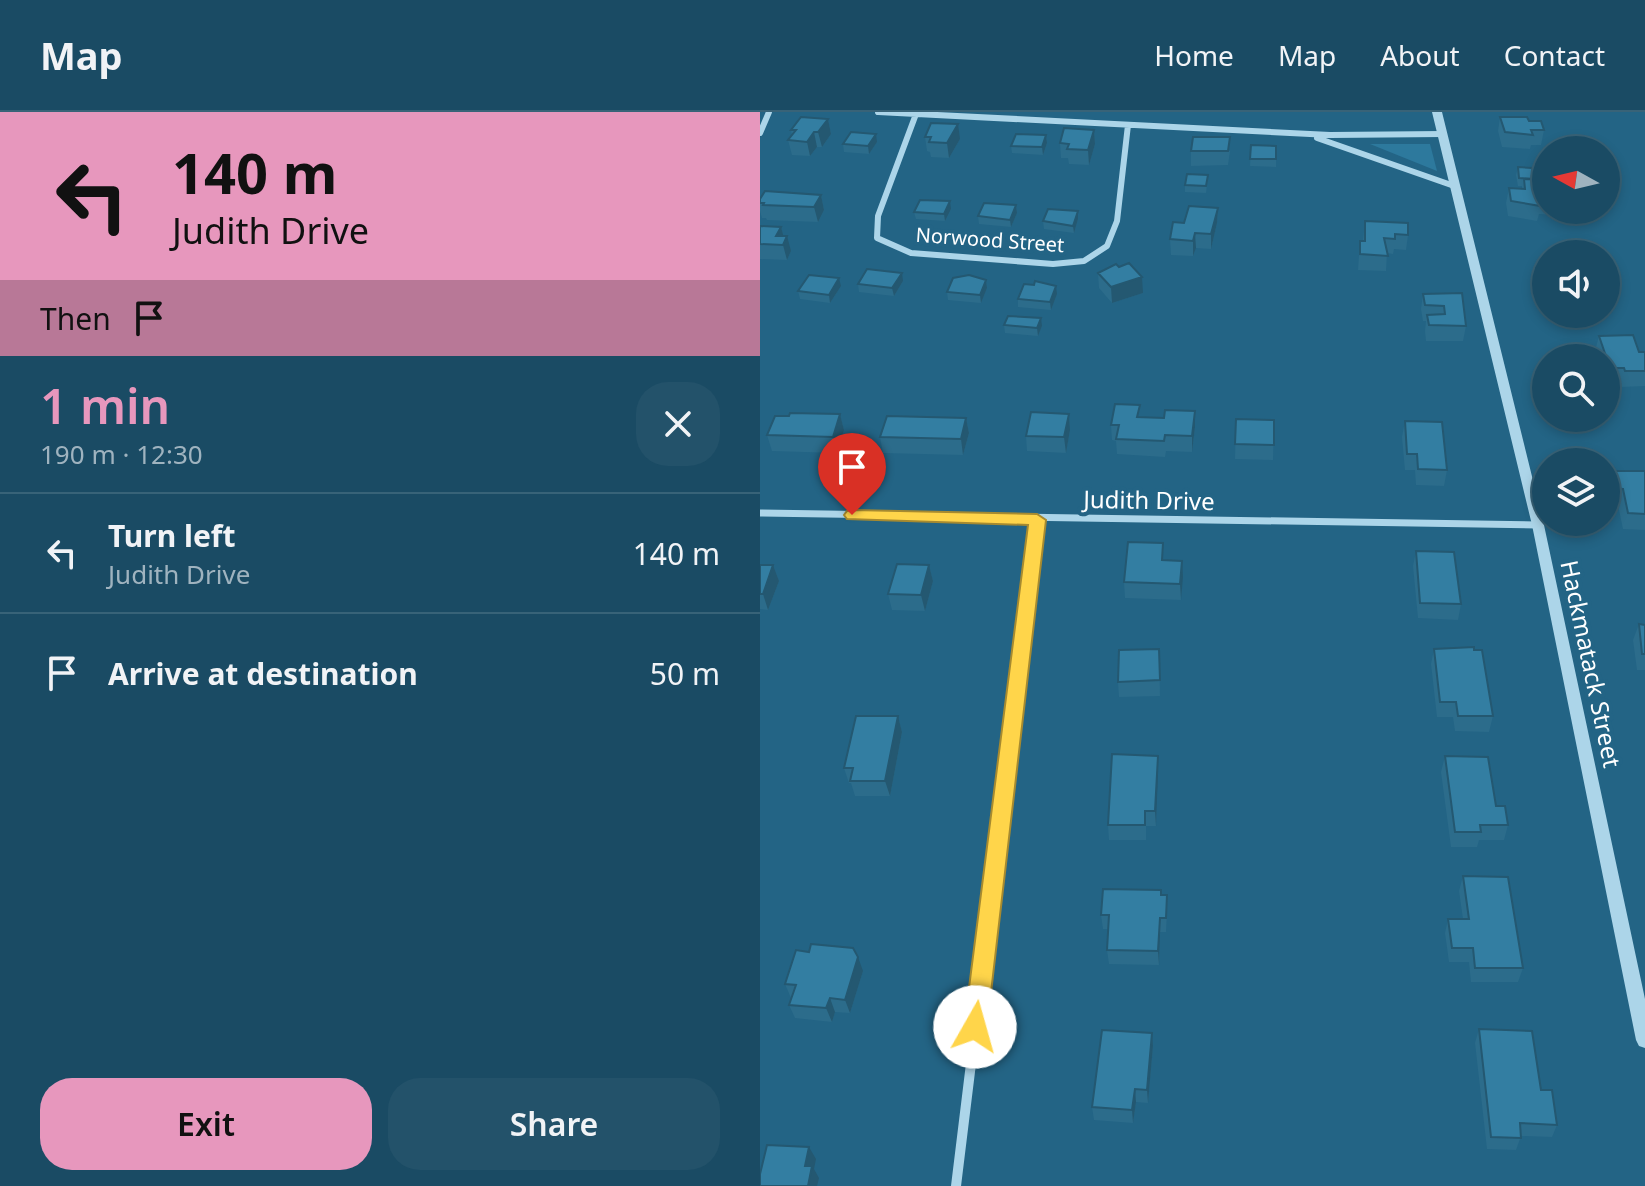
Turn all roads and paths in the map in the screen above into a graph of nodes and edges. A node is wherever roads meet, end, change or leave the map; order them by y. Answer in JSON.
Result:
{"nodes":[{"id":1,"x":769,"y":112,"type":"edge"},
{"id":2,"x":878,"y":112,"type":"edge"},
{"id":3,"x":1437,"y":112,"type":"edge"},
{"id":4,"x":916,"y":114,"type":"junction"},
{"id":5,"x":947,"y":114,"type":"edge"},
{"id":6,"x":1128,"y":125,"type":"junction"},
{"id":7,"x":760,"y":133,"type":"edge"},
{"id":8,"x":1305,"y":134,"type":"junction"},
{"id":9,"x":1443,"y":134,"type":"junction"},
{"id":10,"x":1457,"y":187,"type":"junction"},
{"id":11,"x":1532,"y":500,"type":"edge"},
{"id":12,"x":760,"y":513,"type":"edge"},
{"id":13,"x":1037,"y":520,"type":"junction"},
{"id":14,"x":1532,"y":525,"type":"edge"},
{"id":15,"x":1540,"y":536,"type":"edge"},
{"id":16,"x":1645,"y":1040,"type":"edge"},
{"id":17,"x":956,"y":1186,"type":"edge"}],
"edges":[{"from":1,"to":7,"type":"street"},
{"from":2,"to":4,"type":"street"},
{"from":3,"to":9,"type":"street","name":"Hackmatack Street"},
{"from":4,"to":5,"type":"street"},
{"from":4,"to":6,"type":"street","name":"Norwood Street"},
{"from":5,"to":6,"type":"street"},
{"from":6,"to":8,"type":"street"},
{"from":8,"to":9,"type":"street"},
{"from":8,"to":10,"type":"street"},
{"from":9,"to":10,"type":"street","name":"Hackmatack Street"},
{"from":10,"to":11,"type":"street","name":"Hackmatack Street"},
{"from":12,"to":13,"type":"street","name":"Judith Drive"},
{"from":13,"to":14,"type":"street","name":"Judith Drive"},
{"from":13,"to":17,"type":"street"},
{"from":15,"to":16,"type":"street","name":"Hackmatack Street"}]}
